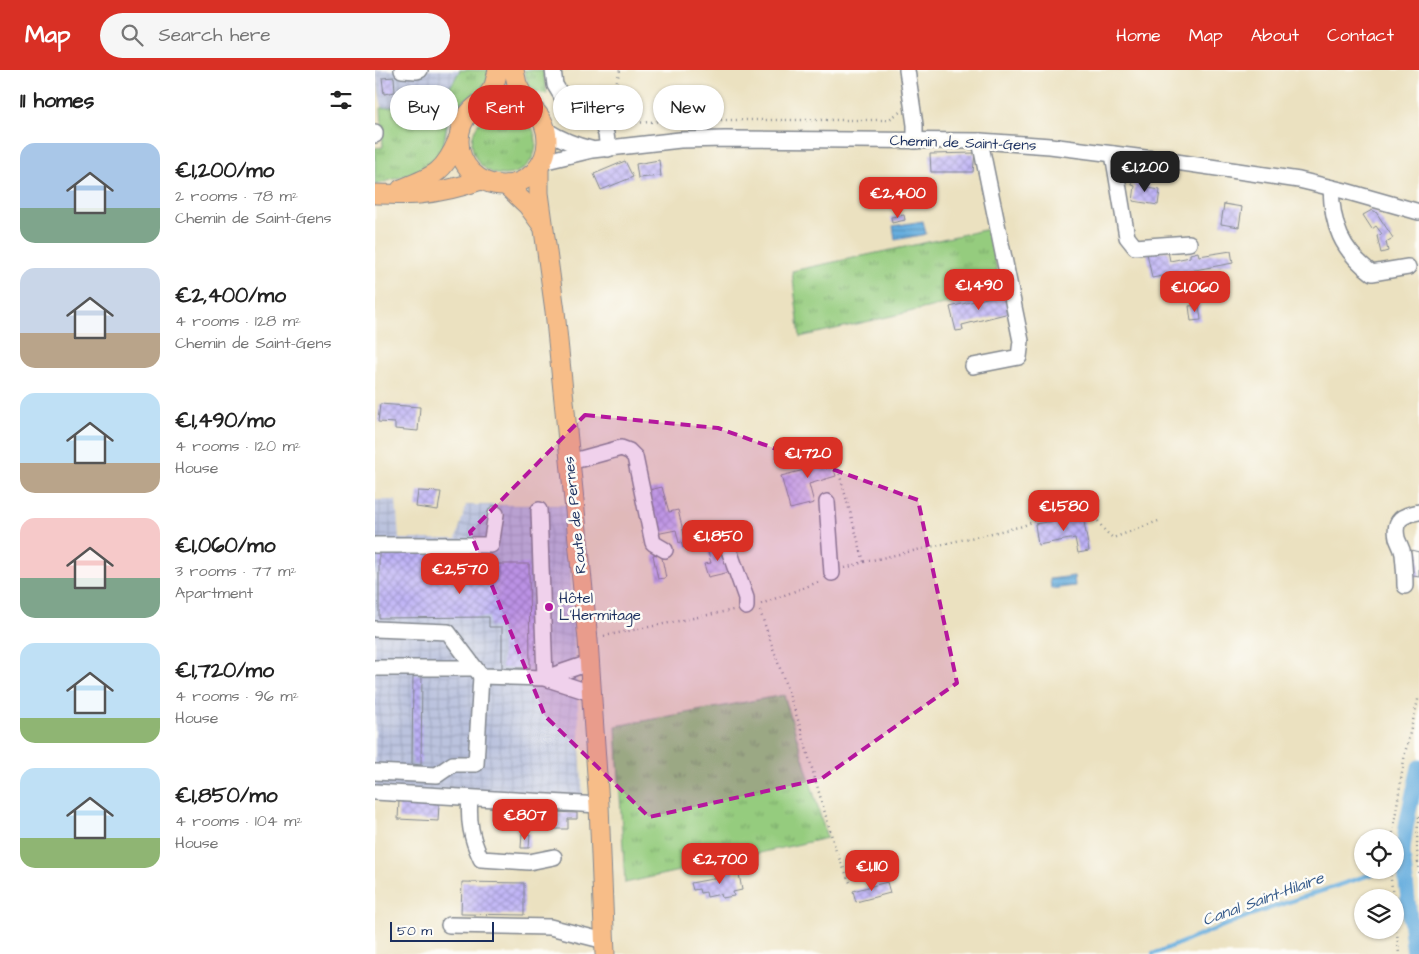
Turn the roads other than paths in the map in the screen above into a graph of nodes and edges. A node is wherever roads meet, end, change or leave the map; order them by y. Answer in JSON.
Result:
{"nodes":[{"id":1,"x":402,"y":70,"type":"edge"},
{"id":2,"x":420,"y":70,"type":"edge"},
{"id":3,"x":499,"y":70,"type":"edge"},
{"id":4,"x":513,"y":70,"type":"edge"},
{"id":5,"x":553,"y":70,"type":"edge"},
{"id":6,"x":907,"y":70,"type":"edge"},
{"id":7,"x":494,"y":85,"type":"edge"},
{"id":8,"x":518,"y":85,"type":"edge"},
{"id":9,"x":468,"y":114,"type":"edge"},
{"id":10,"x":543,"y":122,"type":"edge"},
{"id":11,"x":546,"y":130,"type":"junction"},
{"id":12,"x":458,"y":140,"type":"junction"},
{"id":13,"x":915,"y":141,"type":"junction"},
{"id":14,"x":980,"y":141,"type":"junction"},
{"id":15,"x":608,"y":149,"type":"junction"},
{"id":16,"x":592,"y":150,"type":"junction"},
{"id":17,"x":1113,"y":154,"type":"junction"},
{"id":18,"x":540,"y":165,"type":"junction"},
{"id":19,"x":481,"y":180,"type":"junction"},
{"id":20,"x":506,"y":185,"type":"junction"},
{"id":21,"x":1331,"y":188,"type":"junction"},
{"id":22,"x":382,"y":194,"type":"edge"},
{"id":23,"x":1419,"y":212,"type":"edge"},
{"id":24,"x":543,"y":226,"type":"junction"},
{"id":25,"x":1189,"y":243,"type":"dead end"},
{"id":26,"x":1409,"y":267,"type":"dead end"},
{"id":27,"x":973,"y":366,"type":"dead end"},
{"id":28,"x":570,"y":462,"type":"junction"},
{"id":29,"x":827,"y":502,"type":"dead end"},
{"id":30,"x":539,"y":510,"type":"dead end"},
{"id":31,"x":1419,"y":512,"type":"edge"},
{"id":32,"x":496,"y":514,"type":"dead end"},
{"id":33,"x":724,"y":536,"type":"dead end"},
{"id":34,"x":375,"y":545,"type":"edge"},
{"id":35,"x":665,"y":550,"type":"dead end"},
{"id":36,"x":832,"y":573,"type":"road end"},
{"id":37,"x":1405,"y":586,"type":"dead end"},
{"id":38,"x":746,"y":607,"type":"road end"},
{"id":39,"x":375,"y":628,"type":"edge"},
{"id":40,"x":589,"y":663,"type":"junction"},
{"id":41,"x":375,"y":668,"type":"edge"},
{"id":42,"x":478,"y":672,"type":"junction"},
{"id":43,"x":545,"y":678,"type":"junction"},
{"id":44,"x":591,"y":693,"type":"junction"},
{"id":45,"x":375,"y":772,"type":"edge"},
{"id":46,"x":375,"y":792,"type":"edge"},
{"id":47,"x":470,"y":798,"type":"junction"},
{"id":48,"x":599,"y":805,"type":"junction"},
{"id":49,"x":554,"y":857,"type":"dead end"},
{"id":50,"x":449,"y":925,"type":"dead end"},
{"id":51,"x":605,"y":948,"type":"edge"}],
"edges":[{"from":1,"to":2,"type":"street"},
{"from":3,"to":7,"type":"main road"},
{"from":4,"to":8,"type":"main road"},
{"from":5,"to":15,"type":"street"},
{"from":6,"to":13,"type":"street"},
{"from":9,"to":12,"type":"main road"},
{"from":10,"to":11,"type":"main road"},
{"from":11,"to":16,"type":"street","name":"Chemin de Saint-Gens"},
{"from":11,"to":18,"type":"main road"},
{"from":12,"to":19,"type":"main road"},
{"from":12,"to":22,"type":"main road"},
{"from":13,"to":14,"type":"street","name":"Chemin de Saint-Gens"},
{"from":13,"to":15,"type":"street","name":"Chemin de Saint-Gens"},
{"from":14,"to":17,"type":"street","name":"Chemin de Saint-Gens"},
{"from":14,"to":27,"type":"street"},
{"from":15,"to":16,"type":"street","name":"Chemin de Saint-Gens"},
{"from":16,"to":18,"type":"street","name":"Chemin de Saint-Gens"},
{"from":17,"to":21,"type":"street","name":"Chemin de Saint-Gens"},
{"from":17,"to":25,"type":"street"},
{"from":18,"to":20,"type":"main road"},
{"from":18,"to":24,"type":"main road","name":"Route de Pernes"},
{"from":19,"to":20,"type":"main road"},
{"from":19,"to":22,"type":"main road"},
{"from":20,"to":24,"type":"main road","name":"Route de Pernes"},
{"from":21,"to":23,"type":"street","name":"Chemin de Saint-Gens"},
{"from":21,"to":26,"type":"street"},
{"from":24,"to":28,"type":"main road","name":"Route de Pernes"},
{"from":28,"to":35,"type":"street"},
{"from":28,"to":40,"type":"main road","name":"Route de Pernes"},
{"from":29,"to":36,"type":"street"},
{"from":30,"to":43,"type":"street"},
{"from":31,"to":37,"type":"street"},
{"from":32,"to":34,"type":"street"},
{"from":33,"to":38,"type":"street"},
{"from":39,"to":42,"type":"street"},
{"from":40,"to":43,"type":"street"},
{"from":40,"to":44,"type":"main road","name":"Route de Pernes"},
{"from":41,"to":42,"type":"street"},
{"from":42,"to":43,"type":"street"},
{"from":42,"to":45,"type":"street"},
{"from":43,"to":44,"type":"street"},
{"from":44,"to":48,"type":"main road","name":"Route de Pernes"},
{"from":46,"to":47,"type":"street"},
{"from":47,"to":48,"type":"street"},
{"from":47,"to":49,"type":"street"},
{"from":48,"to":51,"type":"main road","name":"Route de Pernes"},
{"from":50,"to":51,"type":"street"}]}
